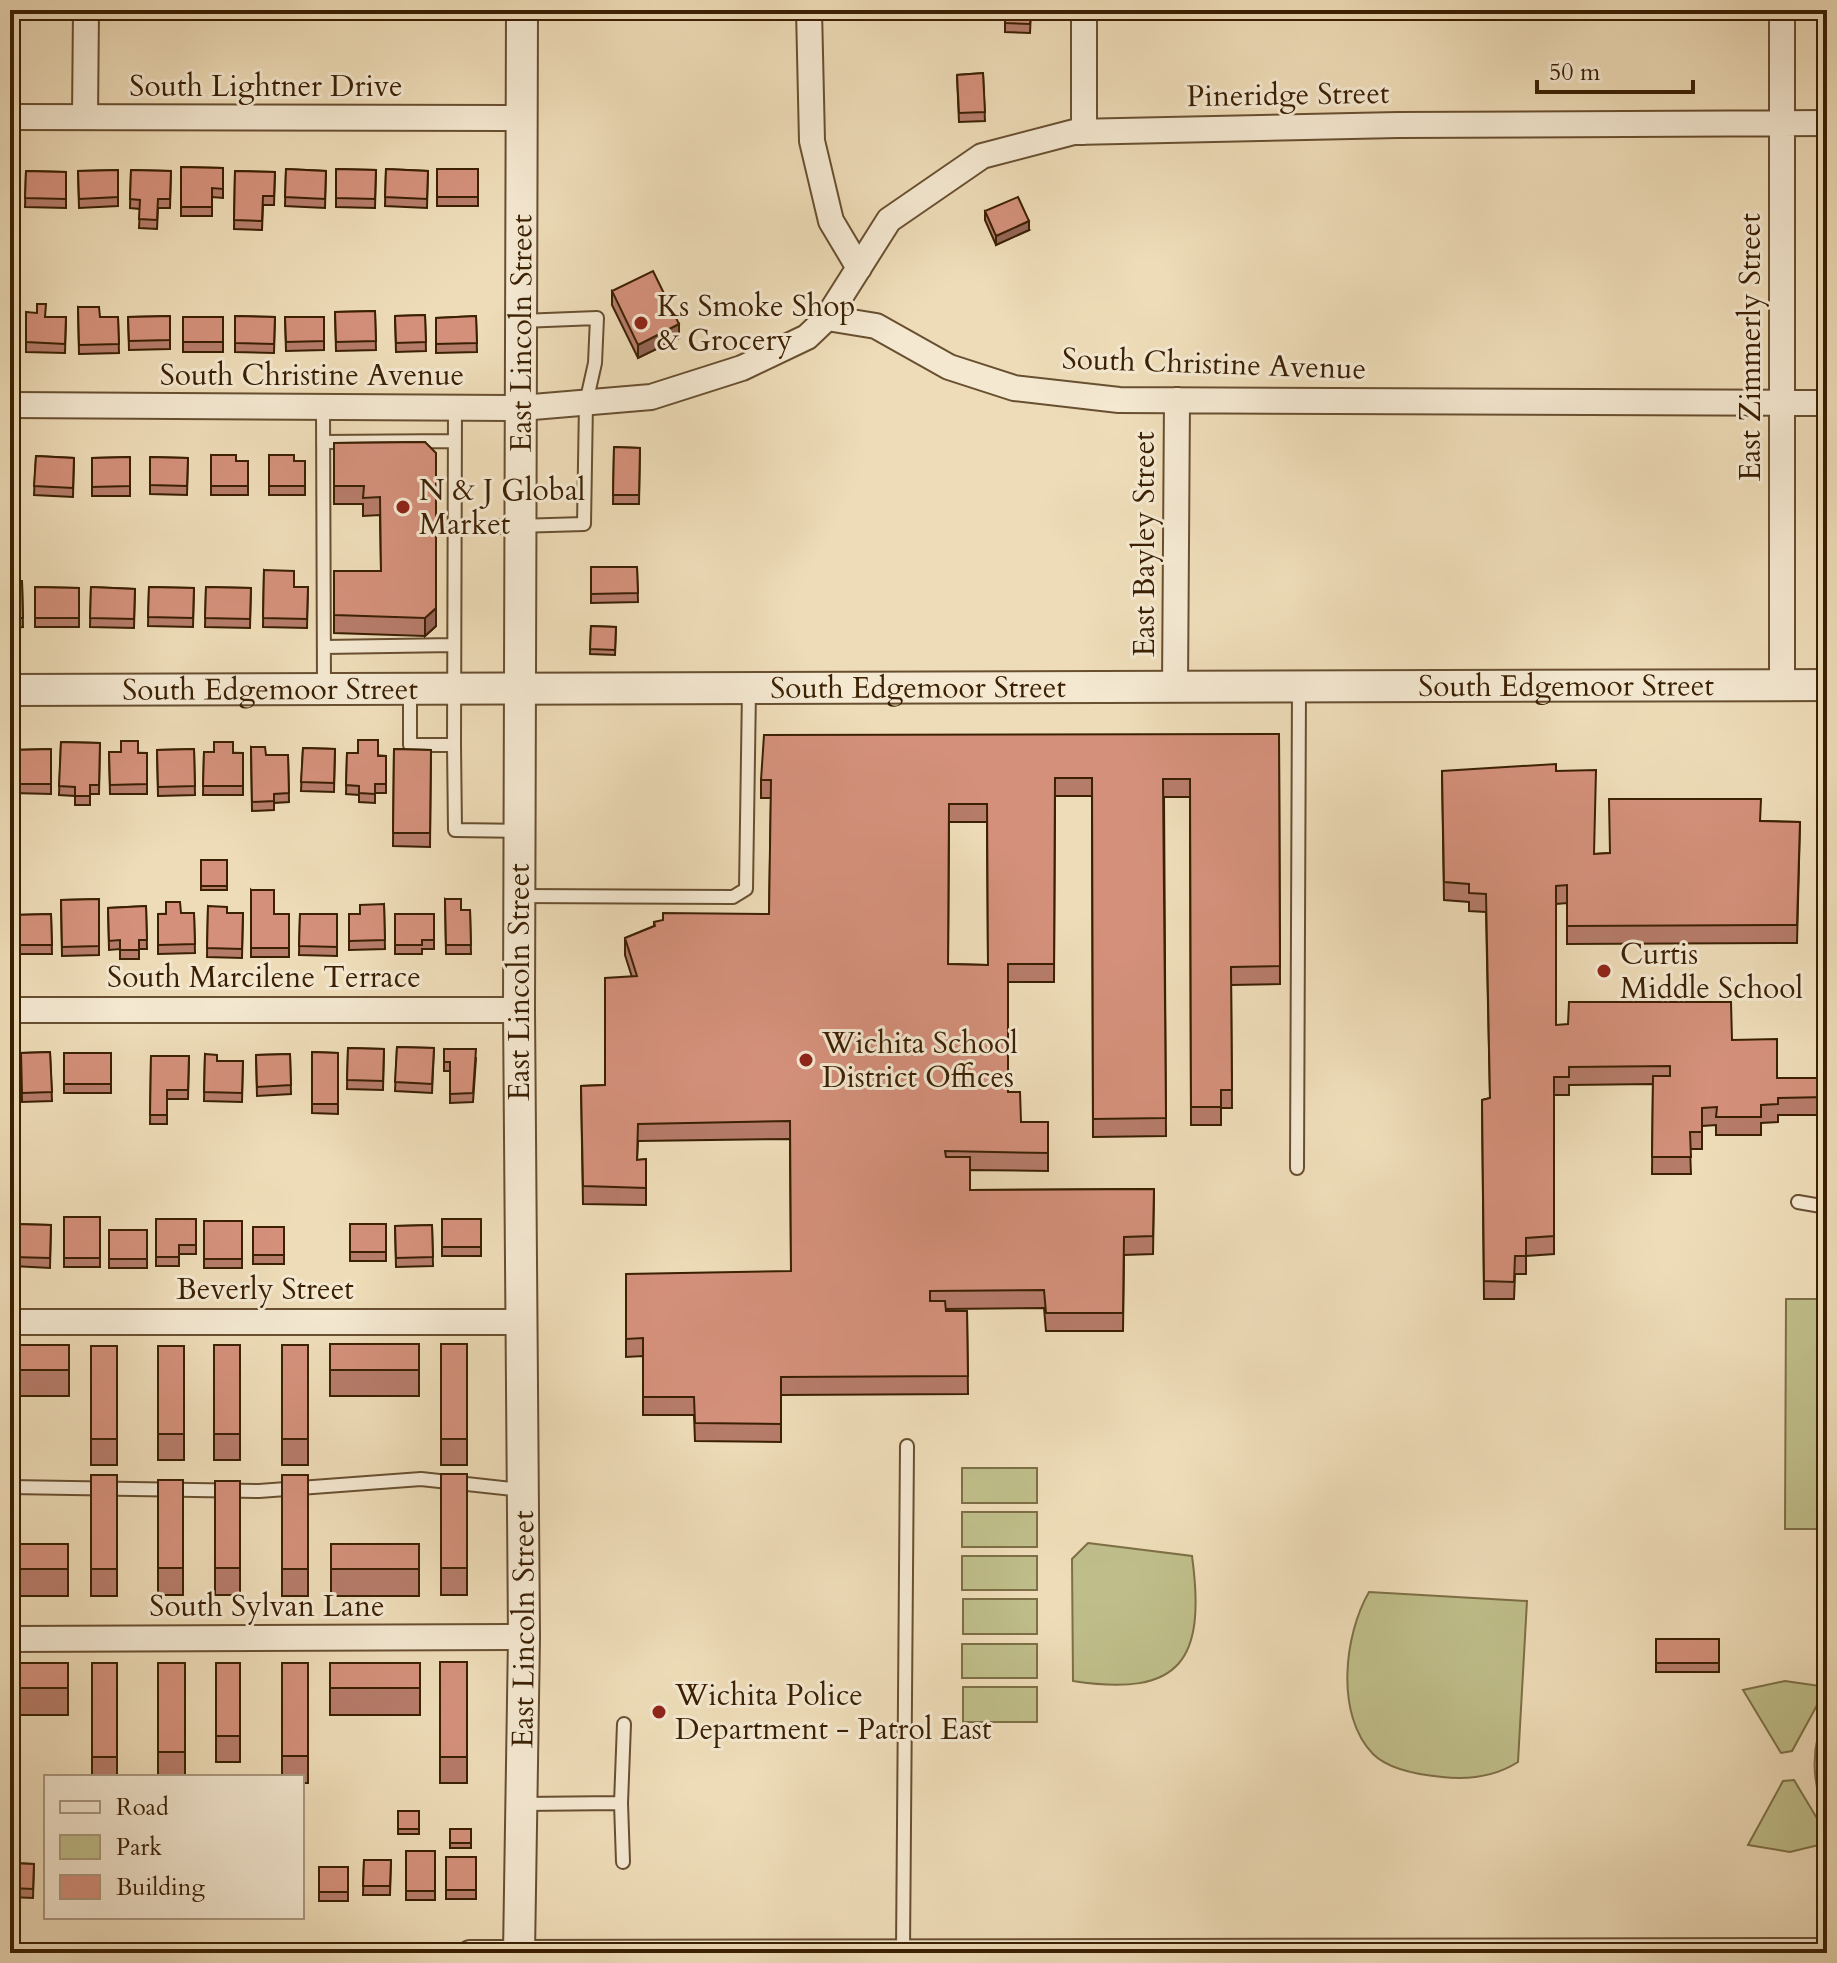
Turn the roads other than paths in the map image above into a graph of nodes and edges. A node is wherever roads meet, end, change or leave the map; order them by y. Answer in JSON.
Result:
{"nodes":[{"id":1,"x":86,"y":10,"type":"edge"},
{"id":2,"x":522,"y":10,"type":"edge"},
{"id":3,"x":809,"y":10,"type":"edge"},
{"id":4,"x":1084,"y":10,"type":"edge"},
{"id":5,"x":1782,"y":10,"type":"edge"},
{"id":6,"x":10,"y":117,"type":"edge"},
{"id":7,"x":85,"y":117,"type":"junction"},
{"id":8,"x":522,"y":118,"type":"junction"},
{"id":9,"x":1782,"y":123,"type":"junction"},
{"id":10,"x":1827,"y":123,"type":"edge"},
{"id":11,"x":1084,"y":132,"type":"junction"},
{"id":12,"x":859,"y":268,"type":"junction"},
{"id":13,"x":827,"y":318,"type":"junction"},
{"id":14,"x":521,"y":321,"type":"junction"},
{"id":15,"x":1177,"y":400,"type":"junction"},
{"id":16,"x":586,"y":403,"type":"junction"},
{"id":17,"x":1782,"y":403,"type":"junction"},
{"id":18,"x":1827,"y":403,"type":"edge"},
{"id":19,"x":10,"y":405,"type":"edge"},
{"id":20,"x":323,"y":407,"type":"junction"},
{"id":21,"x":455,"y":408,"type":"junction"},
{"id":22,"x":521,"y":408,"type":"junction"},
{"id":23,"x":455,"y":441,"type":"junction"},
{"id":24,"x":323,"y":442,"type":"junction"},
{"id":25,"x":454,"y":528,"type":"junction"},
{"id":26,"x":520,"y":528,"type":"junction"},
{"id":27,"x":454,"y":645,"type":"junction"},
{"id":28,"x":324,"y":647,"type":"junction"},
{"id":29,"x":1782,"y":685,"type":"junction"},
{"id":30,"x":1827,"y":685,"type":"edge"},
{"id":31,"x":1175,"y":688,"type":"junction"},
{"id":32,"x":1299,"y":688,"type":"junction"},
{"id":33,"x":749,"y":689,"type":"junction"},
{"id":34,"x":10,"y":690,"type":"edge"},
{"id":35,"x":324,"y":690,"type":"junction"},
{"id":36,"x":410,"y":690,"type":"junction"},
{"id":37,"x":454,"y":690,"type":"junction"},
{"id":38,"x":520,"y":690,"type":"junction"},
{"id":39,"x":454,"y":745,"type":"junction"},
{"id":40,"x":519,"y":831,"type":"junction"},
{"id":41,"x":519,"y":896,"type":"junction"},
{"id":42,"x":10,"y":1010,"type":"edge"},
{"id":43,"x":519,"y":1010,"type":"junction"},
{"id":44,"x":1297,"y":1168,"type":"dead end"},
{"id":45,"x":1798,"y":1202,"type":"dead end"},
{"id":46,"x":1827,"y":1207,"type":"edge"},
{"id":47,"x":10,"y":1322,"type":"edge"},
{"id":48,"x":520,"y":1322,"type":"junction"},
{"id":49,"x":907,"y":1446,"type":"dead end"},
{"id":50,"x":10,"y":1487,"type":"edge"},
{"id":51,"x":522,"y":1490,"type":"junction"},
{"id":52,"x":524,"y":1637,"type":"junction"},
{"id":53,"x":10,"y":1639,"type":"edge"},
{"id":54,"x":624,"y":1724,"type":"dead end"},
{"id":55,"x":621,"y":1803,"type":"junction"},
{"id":56,"x":521,"y":1804,"type":"junction"},
{"id":57,"x":623,"y":1862,"type":"dead end"},
{"id":58,"x":903,"y":1951,"type":"junction"},
{"id":59,"x":1827,"y":1951,"type":"edge"},
{"id":60,"x":519,"y":1952,"type":"edge"},
{"id":61,"x":1236,"y":1952,"type":"edge"},
{"id":62,"x":1472,"y":1952,"type":"edge"},
{"id":63,"x":470,"y":1953,"type":"edge"}],
"edges":[{"from":1,"to":7,"type":"street"},
{"from":2,"to":8,"type":"street","name":"East Lincoln Street"},
{"from":3,"to":12,"type":"street"},
{"from":4,"to":11,"type":"street"},
{"from":5,"to":9,"type":"street","name":"East Zimmerly Street"},
{"from":6,"to":7,"type":"street","name":"South Lightner Drive"},
{"from":7,"to":8,"type":"street","name":"South Lightner Drive"},
{"from":8,"to":14,"type":"street","name":"East Lincoln Street"},
{"from":9,"to":10,"type":"street","name":"Pineridge Street"},
{"from":9,"to":11,"type":"street","name":"Pineridge Street"},
{"from":9,"to":17,"type":"street","name":"East Zimmerly Street"},
{"from":11,"to":12,"type":"street","name":"Pineridge Street"},
{"from":12,"to":13,"type":"street","name":"Pineridge Street"},
{"from":13,"to":15,"type":"street","name":"South Christine Avenue"},
{"from":13,"to":16,"type":"street","name":"South Christine Avenue"},
{"from":14,"to":16,"type":"lane"},
{"from":14,"to":22,"type":"street","name":"East Lincoln Street"},
{"from":15,"to":17,"type":"street","name":"South Christine Avenue"},
{"from":15,"to":31,"type":"street","name":"East Bayley Street"},
{"from":16,"to":22,"type":"street","name":"South Christine Avenue"},
{"from":16,"to":26,"type":"lane"},
{"from":17,"to":18,"type":"street","name":"South Christine Avenue"},
{"from":17,"to":29,"type":"street","name":"East Zimmerly Street"},
{"from":19,"to":20,"type":"street","name":"South Christine Avenue"},
{"from":20,"to":21,"type":"street","name":"South Christine Avenue"},
{"from":20,"to":24,"type":"lane"},
{"from":21,"to":22,"type":"street","name":"South Christine Avenue"},
{"from":21,"to":23,"type":"lane"},
{"from":22,"to":26,"type":"street","name":"East Lincoln Street"},
{"from":23,"to":24,"type":"lane"},
{"from":23,"to":25,"type":"lane"},
{"from":24,"to":28,"type":"lane"},
{"from":25,"to":26,"type":"lane"},
{"from":25,"to":27,"type":"lane"},
{"from":26,"to":38,"type":"street","name":"East Lincoln Street"},
{"from":27,"to":28,"type":"lane"},
{"from":27,"to":37,"type":"lane"},
{"from":28,"to":35,"type":"lane"},
{"from":29,"to":30,"type":"street","name":"South Edgemoor Street"},
{"from":29,"to":32,"type":"street","name":"South Edgemoor Street"},
{"from":31,"to":32,"type":"street","name":"South Edgemoor Street"},
{"from":31,"to":33,"type":"street","name":"South Edgemoor Street"},
{"from":32,"to":44,"type":"lane"},
{"from":33,"to":38,"type":"street","name":"South Edgemoor Street"},
{"from":33,"to":41,"type":"lane"},
{"from":34,"to":35,"type":"street","name":"South Edgemoor Street"},
{"from":35,"to":36,"type":"street","name":"South Edgemoor Street"},
{"from":36,"to":37,"type":"street","name":"South Edgemoor Street"},
{"from":36,"to":39,"type":"lane"},
{"from":37,"to":38,"type":"street","name":"South Edgemoor Street"},
{"from":37,"to":39,"type":"lane"},
{"from":38,"to":40,"type":"street","name":"East Lincoln Street"},
{"from":39,"to":40,"type":"lane"},
{"from":40,"to":41,"type":"street","name":"East Lincoln Street"},
{"from":41,"to":43,"type":"street","name":"East Lincoln Street"},
{"from":42,"to":43,"type":"street","name":"South Marcilene Terrace"},
{"from":43,"to":48,"type":"street","name":"East Lincoln Street"},
{"from":45,"to":46,"type":"lane"},
{"from":47,"to":48,"type":"street","name":"Beverly Street"},
{"from":48,"to":51,"type":"street","name":"East Lincoln Street"},
{"from":49,"to":58,"type":"lane"},
{"from":50,"to":51,"type":"lane"},
{"from":51,"to":52,"type":"street","name":"East Lincoln Street"},
{"from":52,"to":53,"type":"street","name":"South Sylvan Lane"},
{"from":52,"to":56,"type":"street","name":"East Lincoln Street"},
{"from":54,"to":55,"type":"lane"},
{"from":55,"to":56,"type":"lane"},
{"from":55,"to":57,"type":"lane"},
{"from":56,"to":60,"type":"street","name":"East Lincoln Street"},
{"from":58,"to":60,"type":"street"},
{"from":58,"to":61,"type":"street"},
{"from":59,"to":62,"type":"street"},
{"from":60,"to":63,"type":"street"},
{"from":61,"to":62,"type":"street"}]}
